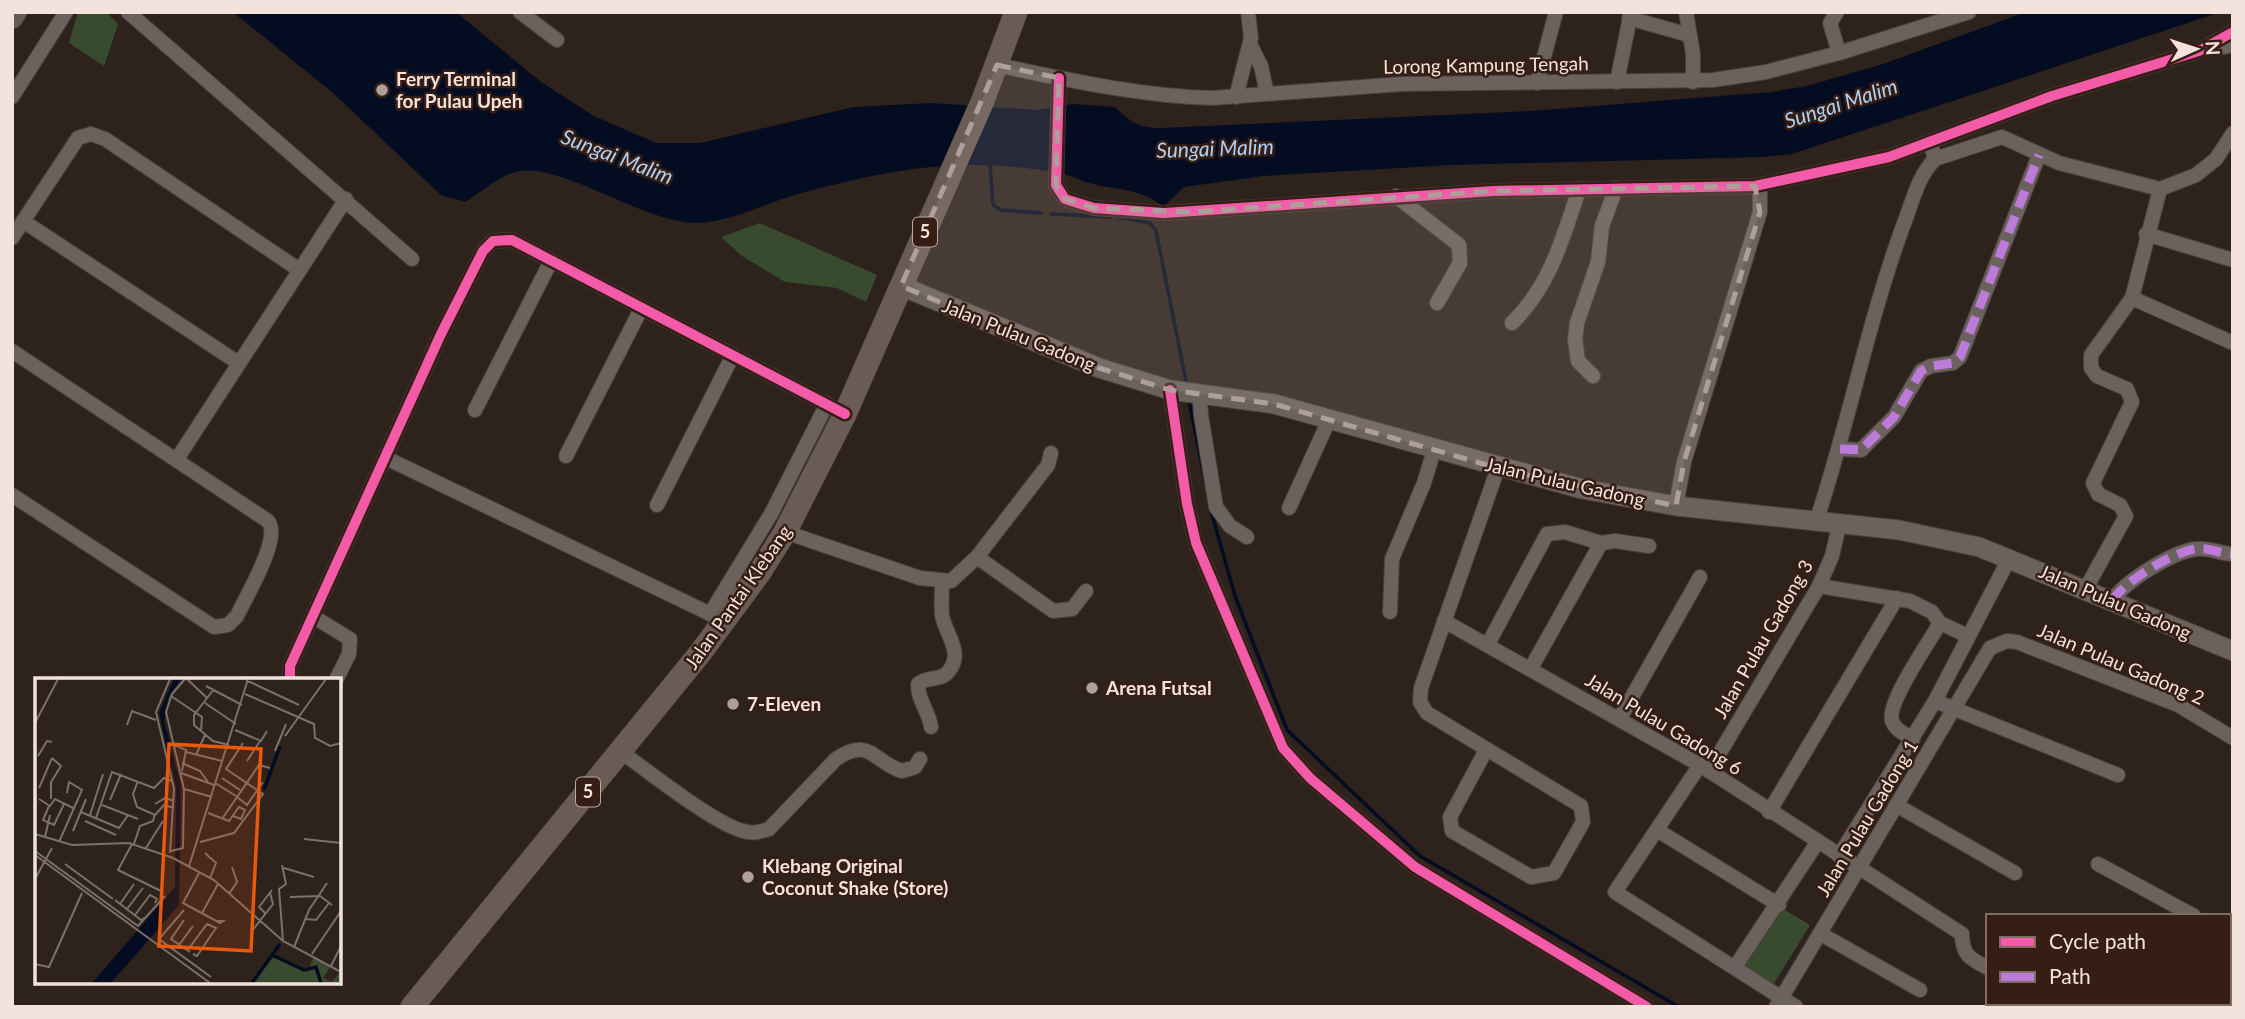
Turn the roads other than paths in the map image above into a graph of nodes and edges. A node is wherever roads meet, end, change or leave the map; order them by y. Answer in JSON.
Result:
{"nodes":[{"id":1,"x":16,"y":12,"type":"edge"},
{"id":2,"x":66,"y":12,"type":"edge"},
{"id":3,"x":128,"y":12,"type":"edge"},
{"id":4,"x":520,"y":12,"type":"edge"},
{"id":5,"x":1016,"y":12,"type":"edge"},
{"id":6,"x":1248,"y":12,"type":"edge"},
{"id":7,"x":1556,"y":12,"type":"edge"},
{"id":8,"x":1686,"y":12,"type":"edge"},
{"id":9,"x":1837,"y":12,"type":"edge"},
{"id":10,"x":1969,"y":12,"type":"edge"},
{"id":11,"x":1630,"y":15,"type":"edge"},
{"id":12,"x":12,"y":18,"type":"edge"},
{"id":13,"x":2233,"y":32,"type":"edge"},
{"id":14,"x":1689,"y":34,"type":"junction"},
{"id":15,"x":557,"y":40,"type":"dead end"},
{"id":16,"x":1250,"y":44,"type":"junction"},
{"id":17,"x":2211,"y":44,"type":"junction"},
{"id":18,"x":2233,"y":45,"type":"edge"},
{"id":19,"x":1839,"y":53,"type":"junction"},
{"id":20,"x":997,"y":65,"type":"junction"},
{"id":21,"x":1059,"y":78,"type":"junction"},
{"id":22,"x":1617,"y":82,"type":"junction"},
{"id":23,"x":1693,"y":82,"type":"junction"},
{"id":24,"x":1537,"y":83,"type":"junction"},
{"id":25,"x":1267,"y":94,"type":"junction"},
{"id":26,"x":12,"y":97,"type":"edge"},
{"id":27,"x":1236,"y":97,"type":"junction"},
{"id":28,"x":2233,"y":133,"type":"edge"},
{"id":29,"x":1930,"y":142,"type":"junction"},
{"id":30,"x":2039,"y":155,"type":"junction"},
{"id":31,"x":1935,"y":159,"type":"junction"},
{"id":32,"x":1755,"y":186,"type":"junction"},
{"id":33,"x":1579,"y":188,"type":"junction"},
{"id":34,"x":1616,"y":188,"type":"junction"},
{"id":35,"x":2160,"y":190,"type":"junction"},
{"id":36,"x":1396,"y":196,"type":"junction"},
{"id":37,"x":346,"y":199,"type":"junction"},
{"id":38,"x":23,"y":221,"type":"junction"},
{"id":39,"x":2146,"y":234,"type":"junction"},
{"id":40,"x":12,"y":238,"type":"edge"},
{"id":41,"x":412,"y":259,"type":"dead end"},
{"id":42,"x":2233,"y":260,"type":"edge"},
{"id":43,"x":551,"y":261,"type":"junction"},
{"id":44,"x":298,"y":269,"type":"junction"},
{"id":45,"x":901,"y":286,"type":"junction"},
{"id":46,"x":2132,"y":298,"type":"junction"},
{"id":47,"x":1437,"y":303,"type":"dead end"},
{"id":48,"x":641,"y":309,"type":"junction"},
{"id":49,"x":1512,"y":323,"type":"dead end"},
{"id":50,"x":2233,"y":343,"type":"edge"},
{"id":51,"x":12,"y":351,"type":"edge"},
{"id":52,"x":733,"y":355,"type":"junction"},
{"id":53,"x":237,"y":362,"type":"junction"},
{"id":54,"x":1593,"y":376,"type":"dead end"},
{"id":55,"x":1186,"y":391,"type":"junction"},
{"id":56,"x":836,"y":409,"type":"junction"},
{"id":57,"x":475,"y":410,"type":"dead end"},
{"id":58,"x":1329,"y":420,"type":"junction"},
{"id":59,"x":1436,"y":447,"type":"junction"},
{"id":60,"x":1840,"y":449,"type":"junction"},
{"id":61,"x":1051,"y":453,"type":"dead end"},
{"id":62,"x":566,"y":456,"type":"dead end"},
{"id":63,"x":386,"y":458,"type":"junction"},
{"id":64,"x":177,"y":460,"type":"junction"},
{"id":65,"x":1498,"y":468,"type":"junction"},
{"id":66,"x":12,"y":495,"type":"edge"},
{"id":67,"x":657,"y":505,"type":"dead end"},
{"id":68,"x":1676,"y":506,"type":"junction"},
{"id":69,"x":1289,"y":508,"type":"dead end"},
{"id":70,"x":1817,"y":519,"type":"junction"},
{"id":71,"x":1840,"y":522,"type":"junction"},
{"id":72,"x":785,"y":532,"type":"junction"},
{"id":73,"x":1247,"y":537,"type":"dead end"},
{"id":74,"x":1601,"y":543,"type":"junction"},
{"id":75,"x":1649,"y":546,"type":"dead end"},
{"id":76,"x":2233,"y":554,"type":"edge"},
{"id":77,"x":977,"y":556,"type":"junction"},
{"id":78,"x":2010,"y":557,"type":"junction"},
{"id":79,"x":1700,"y":577,"type":"dead end"},
{"id":80,"x":942,"y":582,"type":"junction"},
{"id":81,"x":1819,"y":586,"type":"junction"},
{"id":82,"x":2085,"y":590,"type":"junction"},
{"id":83,"x":1086,"y":591,"type":"dead end"},
{"id":84,"x":1897,"y":598,"type":"junction"},
{"id":85,"x":2112,"y":601,"type":"junction"},
{"id":86,"x":1390,"y":612,"type":"dead end"},
{"id":87,"x":314,"y":617,"type":"junction"},
{"id":88,"x":717,"y":618,"type":"junction"},
{"id":89,"x":1444,"y":621,"type":"junction"},
{"id":90,"x":1940,"y":623,"type":"junction"},
{"id":91,"x":1968,"y":636,"type":"junction"},
{"id":92,"x":1488,"y":644,"type":"junction"},
{"id":93,"x":1990,"y":648,"type":"joint"},
{"id":94,"x":2233,"y":651,"type":"edge"},
{"id":95,"x":1531,"y":668,"type":"junction"},
{"id":96,"x":290,"y":678,"type":"edge"},
{"id":97,"x":337,"y":678,"type":"edge"},
{"id":98,"x":1935,"y":701,"type":"junction"},
{"id":99,"x":1954,"y":711,"type":"junction"},
{"id":100,"x":1620,"y":718,"type":"junction"},
{"id":101,"x":931,"y":727,"type":"dead end"},
{"id":102,"x":2233,"y":738,"type":"edge"},
{"id":103,"x":1913,"y":739,"type":"junction"},
{"id":104,"x":1486,"y":750,"type":"junction"},
{"id":105,"x":620,"y":751,"type":"junction"},
{"id":106,"x":920,"y":760,"type":"dead end"},
{"id":107,"x":1704,"y":768,"type":"junction"},
{"id":108,"x":2118,"y":775,"type":"dead end"},
{"id":109,"x":1896,"y":805,"type":"junction"},
{"id":110,"x":1769,"y":812,"type":"junction"},
{"id":111,"x":1657,"y":830,"type":"junction"},
{"id":112,"x":1817,"y":843,"type":"junction"},
{"id":113,"x":1839,"y":856,"type":"junction"},
{"id":114,"x":2098,"y":864,"type":"dead end"},
{"id":115,"x":1858,"y":869,"type":"junction"},
{"id":116,"x":2015,"y":873,"type":"dead end"},
{"id":117,"x":1779,"y":905,"type":"junction"},
{"id":118,"x":2190,"y":914,"type":"edge"},
{"id":119,"x":1821,"y":934,"type":"junction"},
{"id":120,"x":1735,"y":967,"type":"junction"},
{"id":121,"x":1986,"y":967,"type":"edge"},
{"id":122,"x":1920,"y":990,"type":"dead end"},
{"id":123,"x":1779,"y":1002,"type":"edge"},
{"id":124,"x":412,"y":1007,"type":"edge"},
{"id":125,"x":1647,"y":1007,"type":"edge"},
{"id":126,"x":1796,"y":1007,"type":"edge"}],
"edges":[{"from":1,"to":12,"type":"main road"},
{"from":2,"to":26,"type":"street"},
{"from":3,"to":37,"type":"street"},
{"from":4,"to":15,"type":"street"},
{"from":5,"to":20,"type":"highway","name":"Jalan Pantai Klebang","number":"5"},
{"from":6,"to":16,"type":"street"},
{"from":7,"to":24,"type":"street"},
{"from":8,"to":14,"type":"street"},
{"from":9,"to":19,"type":"street"},
{"from":10,"to":19,"type":"street","name":"Lorong Kampung Tengah"},
{"from":11,"to":14,"type":"street"},
{"from":11,"to":22,"type":"street"},
{"from":13,"to":17,"type":"street"},
{"from":14,"to":23,"type":"street"},
{"from":16,"to":25,"type":"street"},
{"from":16,"to":27,"type":"street"},
{"from":17,"to":18,"type":"street"},
{"from":17,"to":29,"type":"street"},
{"from":19,"to":23,"type":"street","name":"Lorong Kampung Tengah"},
{"from":20,"to":21,"type":"street","name":"Lorong Kampung Tengah"},
{"from":20,"to":45,"type":"highway","name":"Jalan Pantai Klebang","number":"5"},
{"from":21,"to":27,"type":"street","name":"Lorong Kampung Tengah"},
{"from":21,"to":36,"type":"street"},
{"from":22,"to":23,"type":"street","name":"Lorong Kampung Tengah"},
{"from":22,"to":24,"type":"street","name":"Lorong Kampung Tengah"},
{"from":24,"to":25,"type":"street","name":"Lorong Kampung Tengah"},
{"from":25,"to":27,"type":"street","name":"Lorong Kampung Tengah"},
{"from":28,"to":35,"type":"street"},
{"from":29,"to":31,"type":"street"},
{"from":29,"to":32,"type":"street"},
{"from":30,"to":31,"type":"street"},
{"from":30,"to":35,"type":"street"},
{"from":30,"to":60,"type":"street"},
{"from":31,"to":60,"type":"street"},
{"from":32,"to":34,"type":"street"},
{"from":32,"to":68,"type":"street"},
{"from":33,"to":34,"type":"street"},
{"from":33,"to":36,"type":"street"},
{"from":33,"to":49,"type":"street"},
{"from":34,"to":54,"type":"street"},
{"from":35,"to":39,"type":"street"},
{"from":36,"to":47,"type":"street"},
{"from":37,"to":41,"type":"street"},
{"from":37,"to":44,"type":"street"},
{"from":38,"to":40,"type":"street"},
{"from":38,"to":44,"type":"street"},
{"from":38,"to":53,"type":"street"},
{"from":39,"to":42,"type":"street"},
{"from":39,"to":46,"type":"street"},
{"from":43,"to":48,"type":"street"},
{"from":43,"to":57,"type":"street"},
{"from":43,"to":63,"type":"street"},
{"from":44,"to":53,"type":"street"},
{"from":45,"to":55,"type":"main road","name":"Jalan Pulau Gadong"},
{"from":45,"to":56,"type":"highway","name":"Jalan Pantai Klebang","number":"5"},
{"from":46,"to":50,"type":"street"},
{"from":46,"to":82,"type":"street"},
{"from":48,"to":52,"type":"street"},
{"from":48,"to":62,"type":"street"},
{"from":51,"to":64,"type":"street"},
{"from":52,"to":56,"type":"street"},
{"from":52,"to":67,"type":"street"},
{"from":53,"to":64,"type":"street"},
{"from":55,"to":58,"type":"main road","name":"Jalan Pulau Gadong"},
{"from":55,"to":73,"type":"street"},
{"from":55,"to":125,"type":"street"},
{"from":56,"to":72,"type":"highway","name":"Jalan Pantai Klebang","number":"5"},
{"from":56,"to":88,"type":"street"},
{"from":58,"to":59,"type":"main road","name":"Jalan Pulau Gadong"},
{"from":58,"to":69,"type":"street"},
{"from":59,"to":65,"type":"main road","name":"Jalan Pulau Gadong"},
{"from":59,"to":86,"type":"street"},
{"from":60,"to":70,"type":"street"},
{"from":61,"to":77,"type":"street"},
{"from":63,"to":87,"type":"street"},
{"from":63,"to":88,"type":"street"},
{"from":64,"to":66,"type":"street"},
{"from":65,"to":68,"type":"main road","name":"Jalan Pulau Gadong"},
{"from":65,"to":89,"type":"street"},
{"from":68,"to":70,"type":"main road","name":"Jalan Pulau Gadong"},
{"from":70,"to":71,"type":"main road","name":"Jalan Pulau Gadong"},
{"from":71,"to":78,"type":"main road","name":"Jalan Pulau Gadong"},
{"from":71,"to":81,"type":"street","name":"Jalan Pulau Gadong 3"},
{"from":72,"to":80,"type":"street"},
{"from":72,"to":88,"type":"highway","name":"Jalan Pantai Klebang","number":"5"},
{"from":74,"to":75,"type":"street"},
{"from":74,"to":92,"type":"street"},
{"from":74,"to":95,"type":"street"},
{"from":76,"to":85,"type":"street"},
{"from":77,"to":80,"type":"street"},
{"from":77,"to":83,"type":"street"},
{"from":78,"to":82,"type":"main road","name":"Jalan Pulau Gadong"},
{"from":78,"to":91,"type":"street"},
{"from":79,"to":100,"type":"street"},
{"from":80,"to":101,"type":"street"},
{"from":81,"to":84,"type":"street"},
{"from":81,"to":107,"type":"street","name":"Jalan Pulau Gadong 3"},
{"from":82,"to":85,"type":"main road","name":"Jalan Pulau Gadong"},
{"from":84,"to":90,"type":"street"},
{"from":84,"to":110,"type":"street"},
{"from":85,"to":94,"type":"main road","name":"Jalan Pulau Gadong"},
{"from":87,"to":96,"type":"street"},
{"from":87,"to":97,"type":"street"},
{"from":88,"to":105,"type":"highway","name":"Jalan Pantai Klebang","number":"5"},
{"from":89,"to":92,"type":"street","name":"Jalan Pulau Gadong 6"},
{"from":89,"to":104,"type":"street"},
{"from":90,"to":91,"type":"street"},
{"from":90,"to":103,"type":"street","name":"Jalan Pulau Gadong 1"},
{"from":91,"to":98,"type":"street"},
{"from":92,"to":95,"type":"street","name":"Jalan Pulau Gadong 6"},
{"from":93,"to":99,"type":"street","name":"Jalan Pulau Gadong 1"},
{"from":93,"to":102,"type":"street","name":"Jalan Pulau Gadong 2"},
{"from":95,"to":100,"type":"street","name":"Jalan Pulau Gadong 6"},
{"from":98,"to":99,"type":"street"},
{"from":98,"to":103,"type":"street"},
{"from":99,"to":108,"type":"street"},
{"from":99,"to":109,"type":"street","name":"Jalan Pulau Gadong 1"},
{"from":100,"to":107,"type":"street","name":"Jalan Pulau Gadong 6"},
{"from":103,"to":113,"type":"street"},
{"from":104,"to":104,"type":"street"},
{"from":105,"to":106,"type":"street"},
{"from":105,"to":124,"type":"highway","name":"Jalan Pantai Klebang","number":"5"},
{"from":107,"to":110,"type":"street","name":"Jalan Pulau Gadong 6"},
{"from":107,"to":111,"type":"street","name":"Jalan Pulau Gadong 3"},
{"from":109,"to":115,"type":"street","name":"Jalan Pulau Gadong 1"},
{"from":109,"to":116,"type":"street"},
{"from":110,"to":112,"type":"street","name":"Jalan Pulau Gadong 6"},
{"from":111,"to":117,"type":"street"},
{"from":111,"to":120,"type":"street","name":"Jalan Pulau Gadong 3"},
{"from":112,"to":113,"type":"street","name":"Jalan Pulau Gadong 6"},
{"from":112,"to":117,"type":"street"},
{"from":113,"to":115,"type":"street","name":"Jalan Pulau Gadong 6"},
{"from":114,"to":118,"type":"street"},
{"from":115,"to":119,"type":"street","name":"Jalan Pulau Gadong 1"},
{"from":115,"to":121,"type":"street","name":"Jalan Pulau Gadong 6"},
{"from":117,"to":120,"type":"street"},
{"from":119,"to":122,"type":"street"},
{"from":119,"to":123,"type":"street","name":"Jalan Pulau Gadong 1"},
{"from":120,"to":123,"type":"street"},
{"from":123,"to":126,"type":"street"}]}
